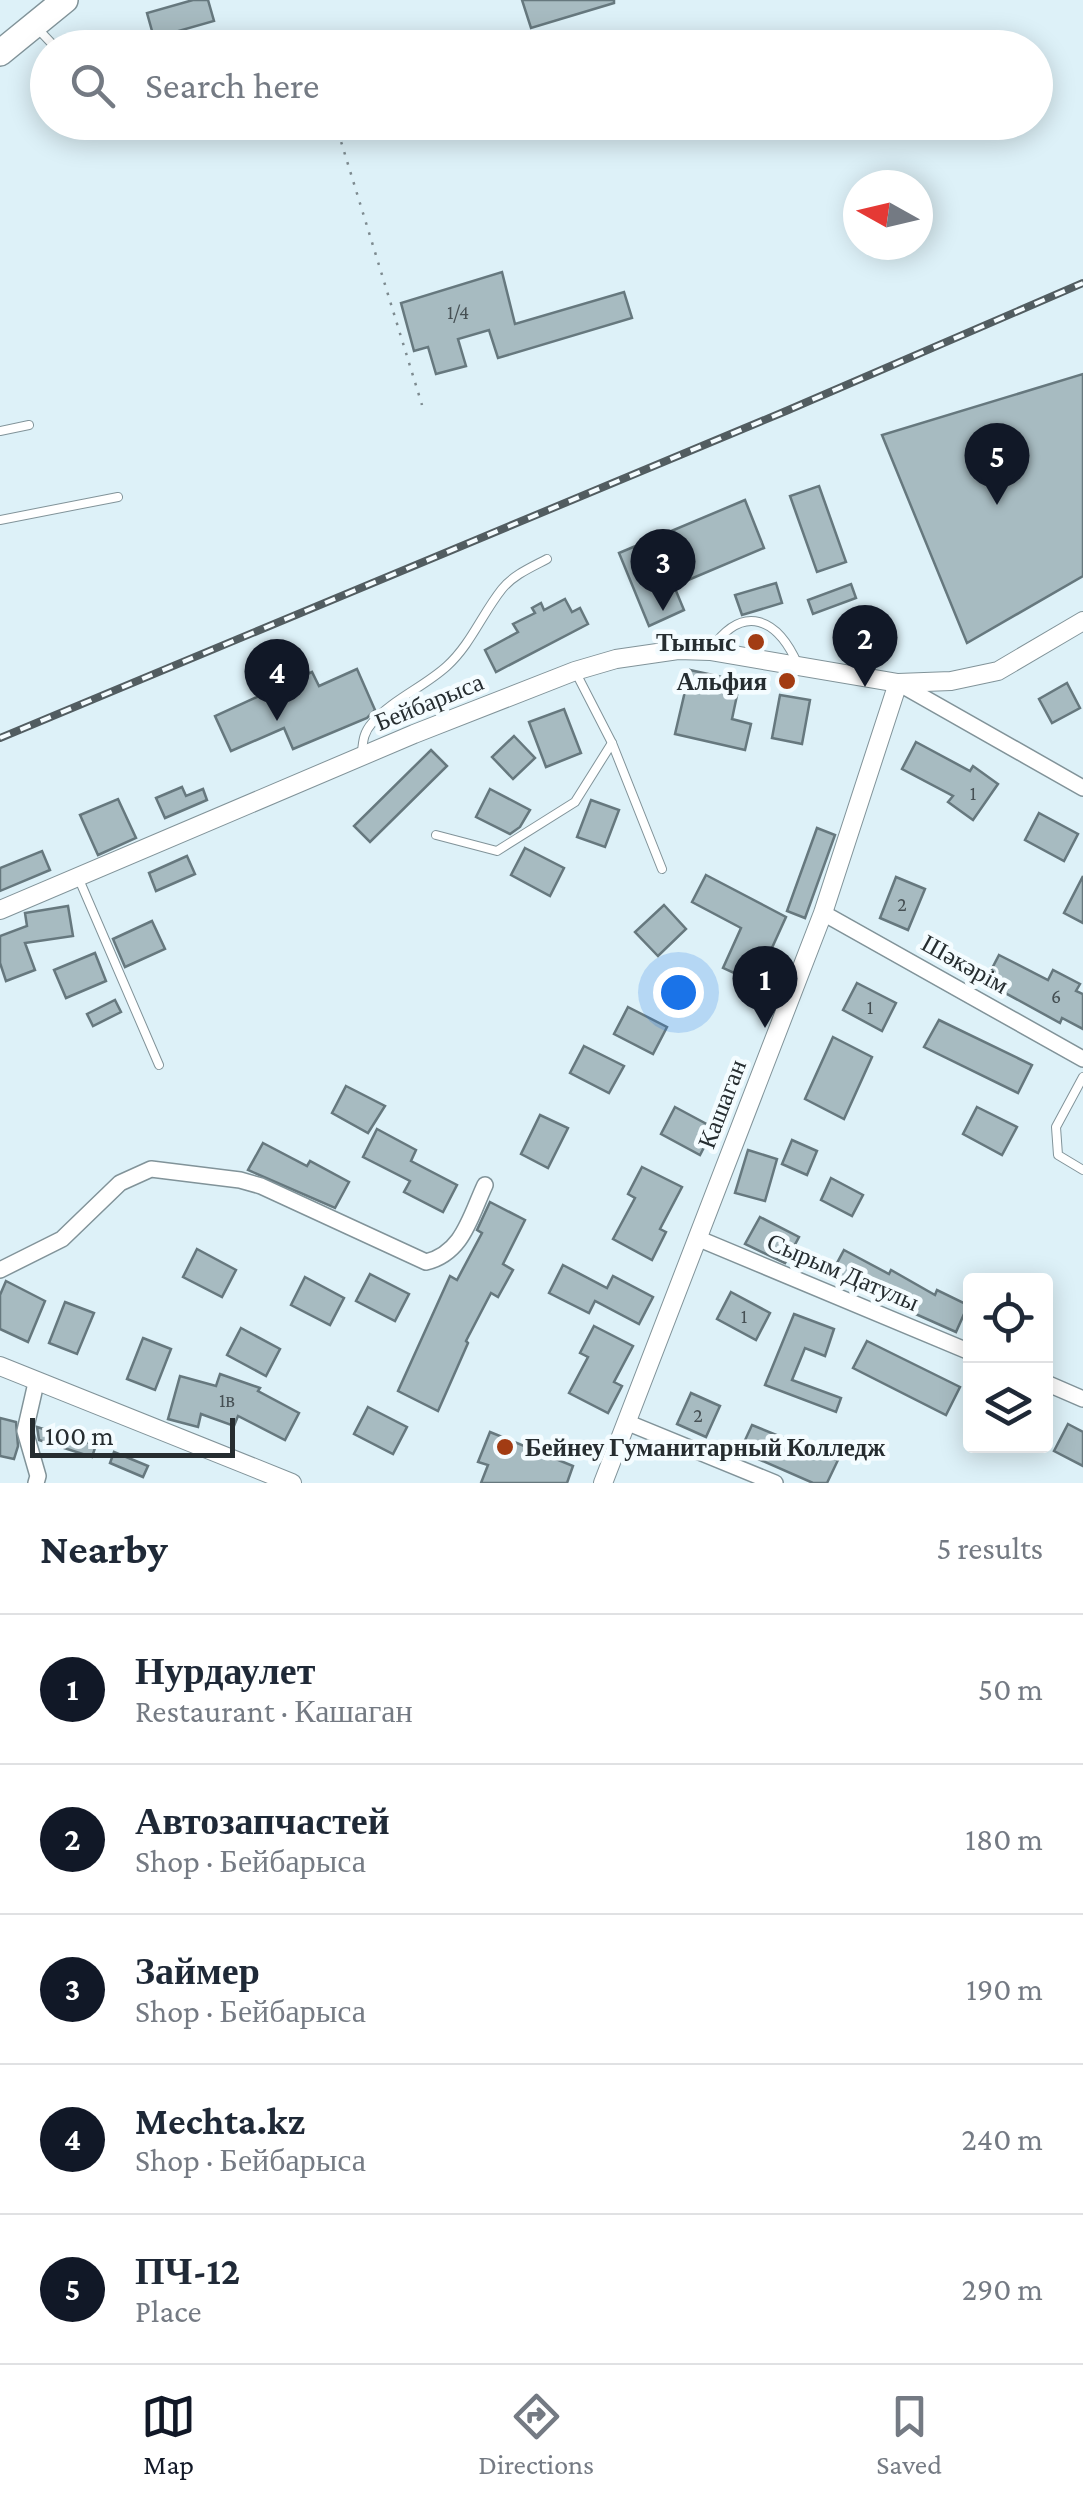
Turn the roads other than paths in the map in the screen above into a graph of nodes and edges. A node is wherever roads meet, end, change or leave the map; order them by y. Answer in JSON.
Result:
{"nodes":[{"id":1,"x":65,"y":0,"type":"edge"},
{"id":2,"x":34,"y":26,"type":"junction"},
{"id":3,"x":38,"y":30,"type":"edge"},
{"id":4,"x":0,"y":53,"type":"edge"},
{"id":5,"x":28,"y":425,"type":"dead end"},
{"id":6,"x":0,"y":430,"type":"edge"},
{"id":7,"x":118,"y":497,"type":"dead end"},
{"id":8,"x":0,"y":520,"type":"edge"},
{"id":9,"x":548,"y":559,"type":"dead end"},
{"id":10,"x":1083,"y":621,"type":"edge"},
{"id":11,"x":710,"y":650,"type":"junction"},
{"id":12,"x":798,"y":664,"type":"junction"},
{"id":13,"x":575,"y":672,"type":"junction"},
{"id":14,"x":898,"y":683,"type":"junction"},
{"id":15,"x":612,"y":742,"type":"junction"},
{"id":16,"x":362,"y":756,"type":"junction"},
{"id":17,"x":1083,"y":788,"type":"edge"},
{"id":18,"x":436,"y":835,"type":"dead end"},
{"id":19,"x":662,"y":869,"type":"dead end"},
{"id":20,"x":78,"y":877,"type":"junction"},
{"id":21,"x":0,"y":910,"type":"edge"},
{"id":22,"x":824,"y":913,"type":"junction"},
{"id":23,"x":1083,"y":1059,"type":"edge"},
{"id":24,"x":159,"y":1064,"type":"dead end"},
{"id":25,"x":1083,"y":1078,"type":"edge"},
{"id":26,"x":1083,"y":1170,"type":"edge"},
{"id":27,"x":485,"y":1185,"type":"dead end"},
{"id":28,"x":697,"y":1238,"type":"junction"},
{"id":29,"x":0,"y":1270,"type":"edge"},
{"id":30,"x":963,"y":1349,"type":"edge"},
{"id":31,"x":0,"y":1366,"type":"edge"},
{"id":32,"x":36,"y":1383,"type":"junction"},
{"id":33,"x":1053,"y":1386,"type":"edge"},
{"id":34,"x":1083,"y":1399,"type":"edge"},
{"id":35,"x":626,"y":1422,"type":"junction"},
{"id":36,"x":267,"y":1479,"type":"edge"},
{"id":37,"x":36,"y":1483,"type":"edge"},
{"id":38,"x":292,"y":1483,"type":"edge"},
{"id":39,"x":603,"y":1483,"type":"edge"},
{"id":40,"x":775,"y":1483,"type":"edge"}],
"edges":[{"from":1,"to":2,"type":"highway"},
{"from":2,"to":3,"type":"lane"},
{"from":2,"to":4,"type":"highway"},
{"from":5,"to":6,"type":"lane"},
{"from":7,"to":8,"type":"lane"},
{"from":9,"to":16,"type":"lane"},
{"from":10,"to":14,"type":"street","name":"Бейбарыса"},
{"from":11,"to":12,"type":"street","name":"Бейбарыса"},
{"from":11,"to":12,"type":"lane"},
{"from":11,"to":13,"type":"street","name":"Бейбарыса"},
{"from":12,"to":14,"type":"street","name":"Бейбарыса"},
{"from":13,"to":15,"type":"lane"},
{"from":13,"to":16,"type":"street","name":"Бейбарыса"},
{"from":14,"to":17,"type":"street"},
{"from":14,"to":22,"type":"street","name":"Кашаган"},
{"from":15,"to":18,"type":"lane"},
{"from":15,"to":19,"type":"lane"},
{"from":16,"to":20,"type":"street","name":"Бейбарыса"},
{"from":20,"to":21,"type":"street","name":"Бейбарыса"},
{"from":20,"to":24,"type":"lane"},
{"from":22,"to":23,"type":"street","name":"Шәкәрім"},
{"from":22,"to":28,"type":"street","name":"Кашаган"},
{"from":25,"to":26,"type":"lane"},
{"from":27,"to":29,"type":"street"},
{"from":28,"to":30,"type":"street","name":"Сырым Датулы"},
{"from":28,"to":35,"type":"street","name":"Кашаган"},
{"from":31,"to":32,"type":"street"},
{"from":32,"to":36,"type":"street"},
{"from":32,"to":37,"type":"street"},
{"from":33,"to":34,"type":"street"},
{"from":35,"to":39,"type":"street","name":"Кашаган"},
{"from":35,"to":40,"type":"street"},
{"from":36,"to":38,"type":"street"}]}
